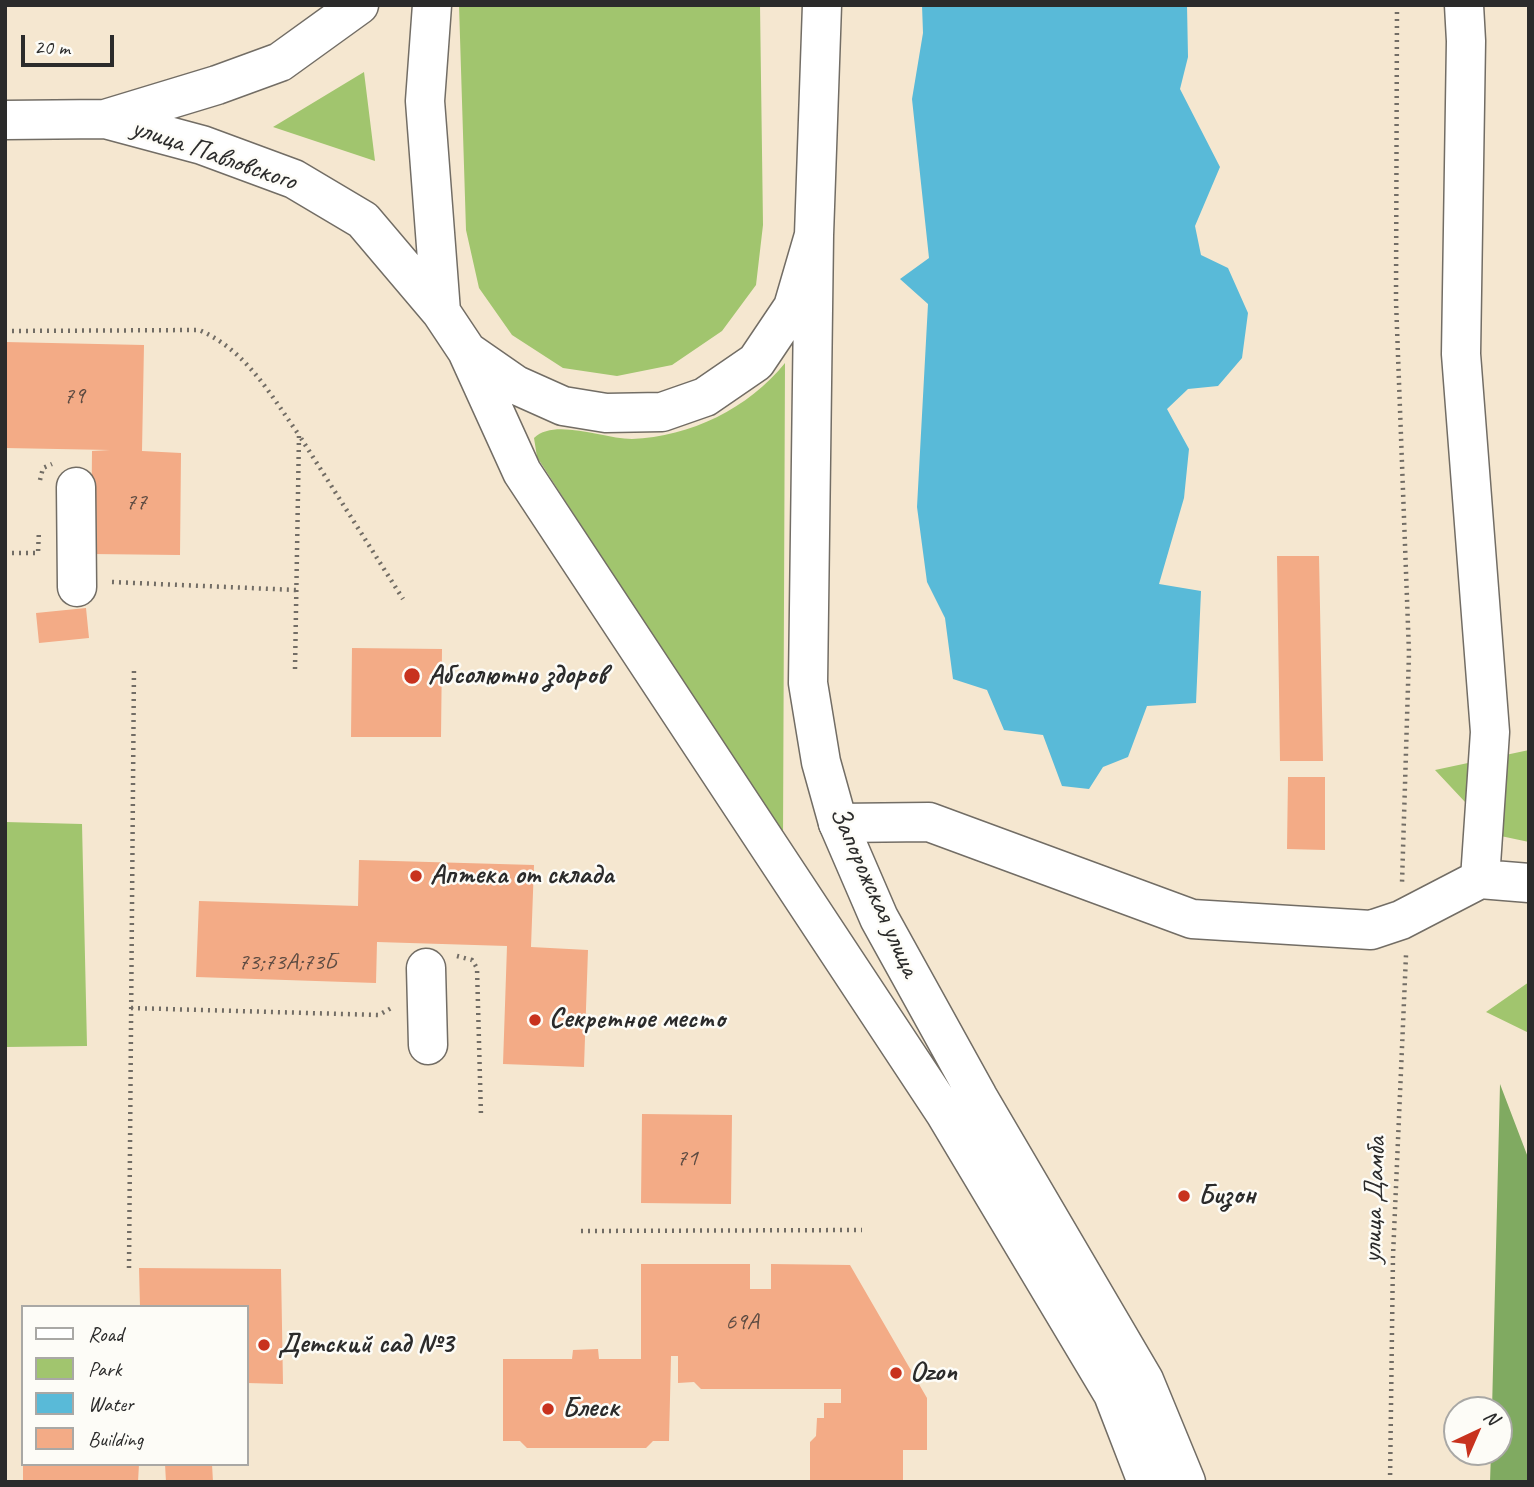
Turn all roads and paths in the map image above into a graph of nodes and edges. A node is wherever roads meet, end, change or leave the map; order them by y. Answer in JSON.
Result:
{"nodes":[{"id":1,"x":359,"y":5,"type":"edge"},
{"id":2,"x":432,"y":5,"type":"edge"},
{"id":3,"x":822,"y":5,"type":"edge"},
{"id":4,"x":1397,"y":5,"type":"edge"},
{"id":5,"x":1464,"y":5,"type":"edge"},
{"id":6,"x":104,"y":119,"type":"junction"},
{"id":7,"x":5,"y":120,"type":"edge"},
{"id":8,"x":814,"y":235,"type":"junction"},
{"id":9,"x":441,"y":312,"type":"junction"},
{"id":10,"x":5,"y":331,"type":"edge"},
{"id":11,"x":467,"y":351,"type":"junction"},
{"id":12,"x":299,"y":435,"type":"junction"},
{"id":13,"x":57,"y":479,"type":"dead end"},
{"id":14,"x":39,"y":526,"type":"dead end"},
{"id":15,"x":5,"y":553,"type":"edge"},
{"id":16,"x":93,"y":584,"type":"joint"},
{"id":17,"x":296,"y":590,"type":"junction"},
{"id":18,"x":403,"y":599,"type":"dead end"},
{"id":19,"x":134,"y":666,"type":"dead end"},
{"id":20,"x":295,"y":669,"type":"dead end"},
{"id":21,"x":838,"y":823,"type":"junction"},
{"id":22,"x":1479,"y":879,"type":"junction"},
{"id":23,"x":1529,"y":883,"type":"edge"},
{"id":24,"x":1401,"y":920,"type":"junction"},
{"id":25,"x":440,"y":962,"type":"joint"},
{"id":26,"x":396,"y":1004,"type":"dead end"},
{"id":27,"x":131,"y":1008,"type":"junction"},
{"id":28,"x":428,"y":1045,"type":"dead end"},
{"id":29,"x":481,"y":1116,"type":"dead end"},
{"id":30,"x":862,"y":1230,"type":"dead end"},
{"id":31,"x":581,"y":1231,"type":"dead end"},
{"id":32,"x":130,"y":1268,"type":"dead end"},
{"id":33,"x":1147,"y":1482,"type":"edge"},
{"id":34,"x":1186,"y":1482,"type":"edge"},
{"id":35,"x":1390,"y":1482,"type":"edge"}],
"edges":[{"from":1,"to":6,"type":"main road","name":"улица Павловского"},
{"from":2,"to":9,"type":"main road"},
{"from":3,"to":8,"type":"main road"},
{"from":4,"to":24,"type":"path","name":"улица Дамба"},
{"from":5,"to":22,"type":"main road"},
{"from":6,"to":7,"type":"main road","name":"улица Павловского"},
{"from":6,"to":9,"type":"main road","name":"улица Павловского"},
{"from":8,"to":11,"type":"main road"},
{"from":8,"to":21,"type":"main road","name":"Запорожская улица"},
{"from":9,"to":11,"type":"main road","name":"улица Павловского"},
{"from":10,"to":12,"type":"path"},
{"from":11,"to":33,"type":"main road","name":"Запорожская улица"},
{"from":12,"to":17,"type":"path"},
{"from":12,"to":18,"type":"path"},
{"from":13,"to":16,"type":"main road"},
{"from":14,"to":15,"type":"path"},
{"from":16,"to":17,"type":"path"},
{"from":17,"to":20,"type":"path"},
{"from":19,"to":27,"type":"path"},
{"from":21,"to":24,"type":"main road"},
{"from":21,"to":34,"type":"main road","name":"Запорожская улица"},
{"from":22,"to":23,"type":"main road"},
{"from":22,"to":24,"type":"main road"},
{"from":24,"to":35,"type":"path","name":"улица Дамба"},
{"from":25,"to":28,"type":"main road"},
{"from":25,"to":29,"type":"path"},
{"from":26,"to":27,"type":"path"},
{"from":27,"to":32,"type":"path"},
{"from":30,"to":31,"type":"path"}]}
